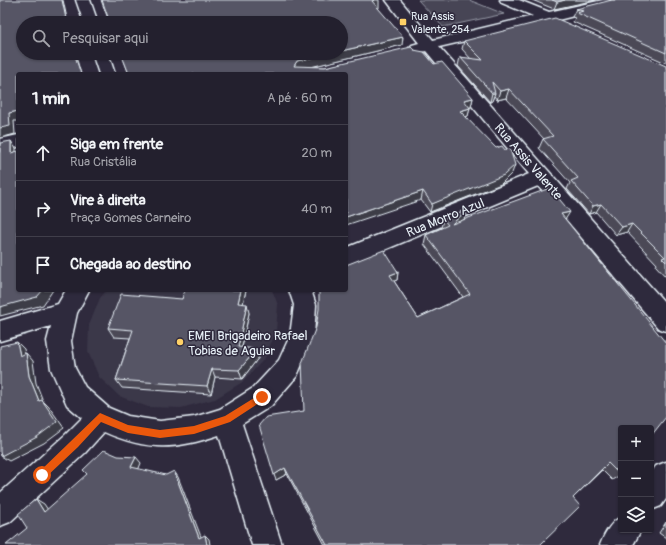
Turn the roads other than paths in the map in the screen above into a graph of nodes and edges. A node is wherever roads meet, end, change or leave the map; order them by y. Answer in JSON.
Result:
{"nodes":[{"id":1,"x":84,"y":0,"type":"edge"},
{"id":2,"x":393,"y":0,"type":"edge"},
{"id":3,"x":507,"y":0,"type":"edge"},
{"id":4,"x":621,"y":0,"type":"edge"},
{"id":5,"x":89,"y":16,"type":"edge"},
{"id":6,"x":548,"y":17,"type":"junction"},
{"id":7,"x":568,"y":26,"type":"edge"},
{"id":8,"x":429,"y":45,"type":"junction"},
{"id":9,"x":406,"y":51,"type":"edge"},
{"id":10,"x":102,"y":60,"type":"edge"},
{"id":11,"x":106,"y":72,"type":"edge"},
{"id":12,"x":16,"y":141,"type":"edge"},
{"id":13,"x":0,"y":145,"type":"edge"},
{"id":14,"x":543,"y":176,"type":"junction"},
{"id":15,"x":348,"y":256,"type":"edge"},
{"id":16,"x":77,"y":292,"type":"edge"},
{"id":17,"x":301,"y":292,"type":"edge"},
{"id":18,"x":66,"y":312,"type":"junction"},
{"id":19,"x":666,"y":321,"type":"edge"},
{"id":20,"x":0,"y":332,"type":"edge"},
{"id":21,"x":100,"y":417,"type":"junction"},
{"id":22,"x":227,"y":419,"type":"junction"},
{"id":23,"x":666,"y":476,"type":"edge"},
{"id":24,"x":654,"y":492,"type":"edge"},
{"id":25,"x":0,"y":512,"type":"edge"},
{"id":26,"x":624,"y":533,"type":"edge"},
{"id":27,"x":267,"y":545,"type":"edge"},
{"id":28,"x":615,"y":545,"type":"edge"}],
"edges":[{"from":1,"to":5,"type":"street"},
{"from":2,"to":8,"type":"street","name":"Rua Assis Valente"},
{"from":3,"to":6,"type":"street"},
{"from":4,"to":6,"type":"street"},
{"from":6,"to":7,"type":"street"},
{"from":6,"to":8,"type":"street"},
{"from":8,"to":9,"type":"street"},
{"from":8,"to":14,"type":"street","name":"Rua Assis Valente"},
{"from":10,"to":11,"type":"street"},
{"from":12,"to":13,"type":"street"},
{"from":14,"to":15,"type":"street","name":"Rua Morro Azul"},
{"from":14,"to":19,"type":"street","name":"Rua Assis Valente"},
{"from":16,"to":18,"type":"street"},
{"from":17,"to":22,"type":"street"},
{"from":18,"to":20,"type":"street"},
{"from":18,"to":21,"type":"street"},
{"from":21,"to":22,"type":"street"},
{"from":21,"to":25,"type":"street"},
{"from":22,"to":27,"type":"street"},
{"from":23,"to":24,"type":"street"},
{"from":26,"to":28,"type":"street"}]}
